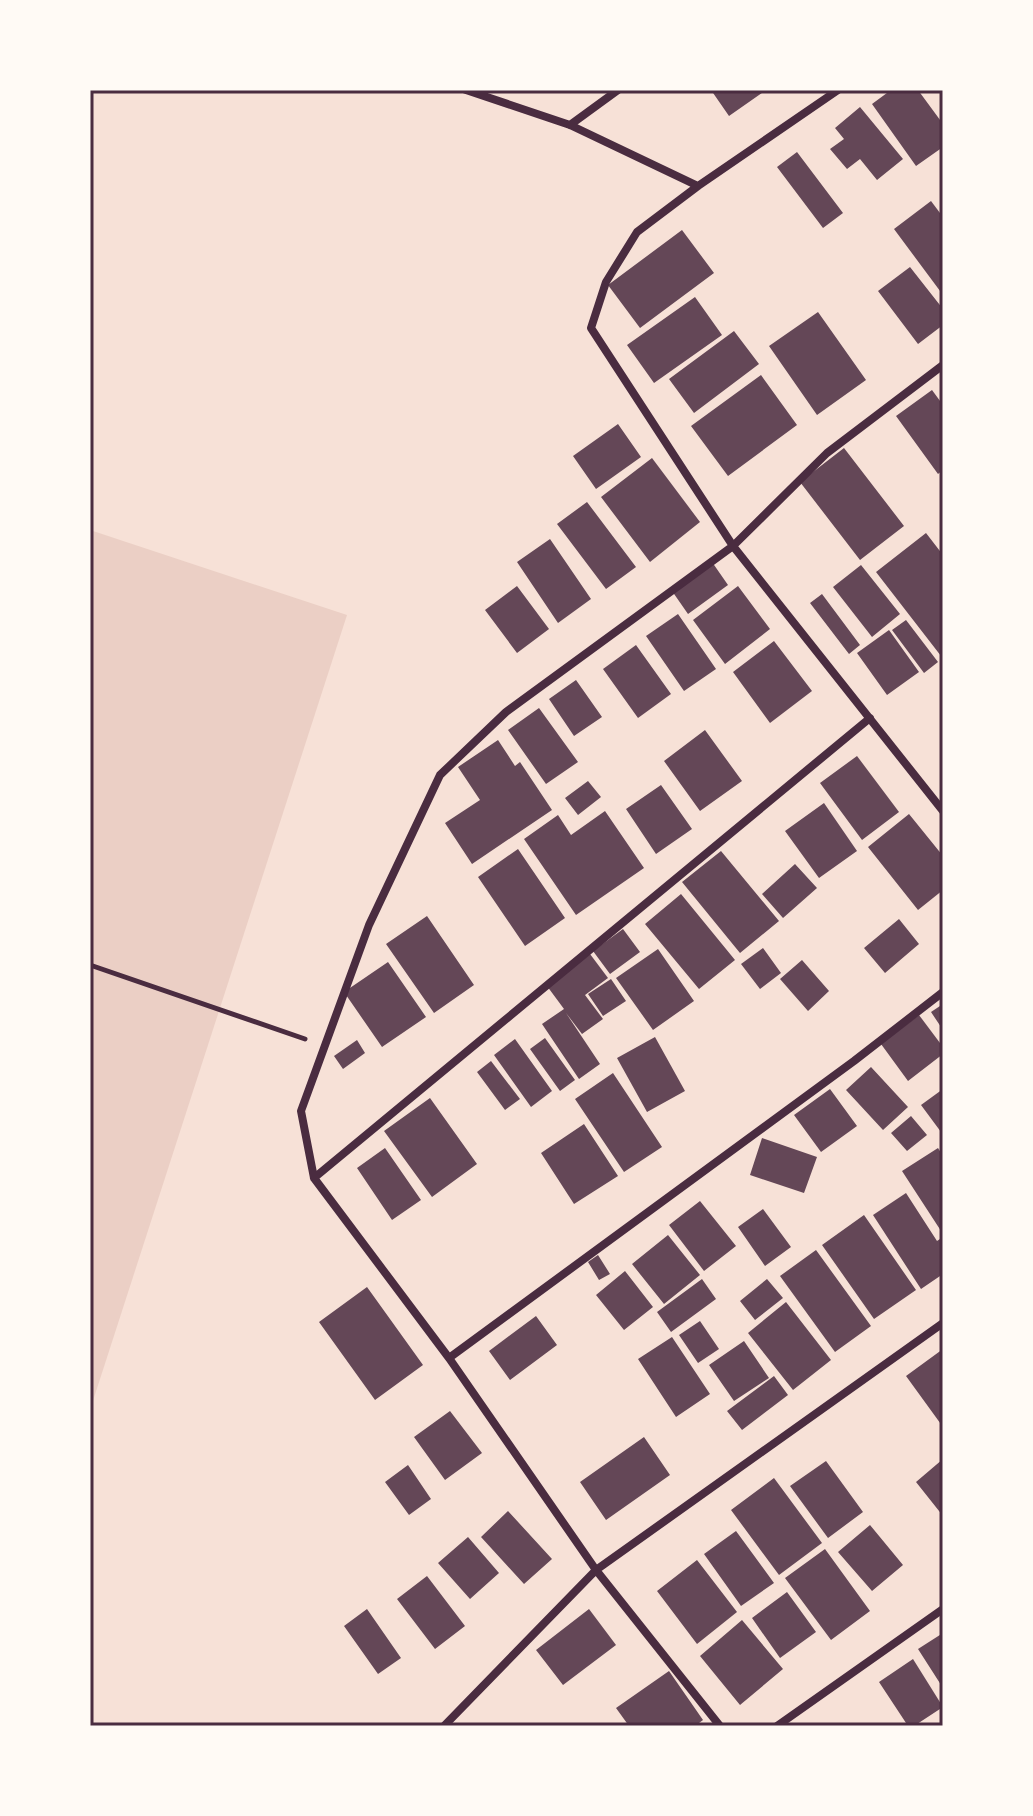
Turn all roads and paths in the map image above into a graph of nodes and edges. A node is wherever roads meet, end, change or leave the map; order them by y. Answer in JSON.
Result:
{"nodes":[{"id":1,"x":466,"y":90,"type":"edge"},
{"id":2,"x":618,"y":90,"type":"edge"},
{"id":3,"x":838,"y":90,"type":"edge"},
{"id":4,"x":570,"y":125,"type":"junction"},
{"id":5,"x":698,"y":186,"type":"junction"},
{"id":6,"x":943,"y":365,"type":"edge"},
{"id":7,"x":733,"y":546,"type":"junction"},
{"id":8,"x":870,"y":718,"type":"junction"},
{"id":9,"x":943,"y":811,"type":"edge"},
{"id":10,"x":90,"y":965,"type":"edge"},
{"id":11,"x":943,"y":992,"type":"edge"},
{"id":12,"x":323,"y":1045,"type":"junction"},
{"id":13,"x":314,"y":1178,"type":"junction"},
{"id":14,"x":943,"y":1323,"type":"edge"},
{"id":15,"x":449,"y":1358,"type":"junction"},
{"id":16,"x":596,"y":1570,"type":"junction"},
{"id":17,"x":943,"y":1609,"type":"edge"},
{"id":18,"x":444,"y":1726,"type":"edge"},
{"id":19,"x":720,"y":1726,"type":"edge"},
{"id":20,"x":777,"y":1726,"type":"edge"}],
"edges":[{"from":1,"to":4,"type":"street"},
{"from":2,"to":4,"type":"street"},
{"from":3,"to":5,"type":"street"},
{"from":4,"to":5,"type":"street"},
{"from":5,"to":7,"type":"street"},
{"from":6,"to":7,"type":"street"},
{"from":7,"to":8,"type":"street"},
{"from":7,"to":12,"type":"street"},
{"from":8,"to":9,"type":"street"},
{"from":8,"to":13,"type":"street"},
{"from":10,"to":12,"type":"path"},
{"from":11,"to":15,"type":"street"},
{"from":12,"to":13,"type":"street"},
{"from":13,"to":15,"type":"street"},
{"from":14,"to":16,"type":"street"},
{"from":15,"to":16,"type":"street"},
{"from":16,"to":18,"type":"street"},
{"from":16,"to":19,"type":"street"},
{"from":17,"to":20,"type":"street"}]}
